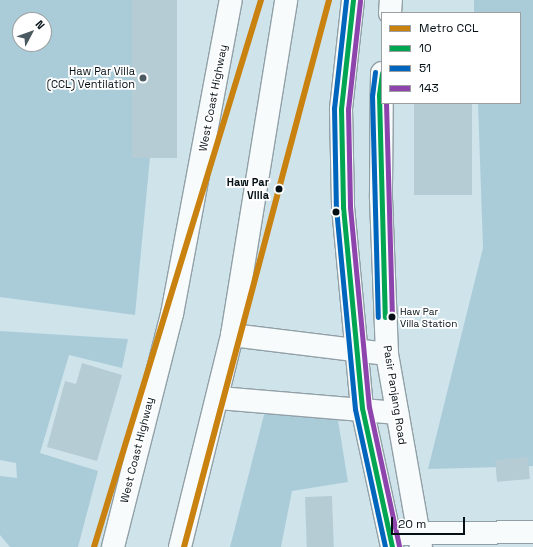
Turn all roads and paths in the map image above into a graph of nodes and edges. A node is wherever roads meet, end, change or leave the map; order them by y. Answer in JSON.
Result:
{"nodes":[{"id":1,"x":231,"y":0,"type":"edge"},
{"id":2,"x":286,"y":0,"type":"edge"},
{"id":3,"x":353,"y":0,"type":"edge"},
{"id":4,"x":392,"y":0,"type":"edge"},
{"id":5,"x":390,"y":12,"type":"edge"},
{"id":6,"x":381,"y":104,"type":"edge"},
{"id":7,"x":232,"y":334,"type":"junction"},
{"id":8,"x":357,"y":352,"type":"junction"},
{"id":9,"x":387,"y":354,"type":"junction"},
{"id":10,"x":219,"y":398,"type":"junction"},
{"id":11,"x":362,"y":408,"type":"junction"},
{"id":12,"x":397,"y":413,"type":"junction"},
{"id":13,"x":533,"y":532,"type":"edge"},
{"id":14,"x":391,"y":540,"type":"edge"},
{"id":15,"x":419,"y":540,"type":"edge"},
{"id":16,"x":113,"y":547,"type":"edge"},
{"id":17,"x":180,"y":547,"type":"edge"}],
"edges":[{"from":1,"to":16,"type":"main road","name":"West Coast Highway"},
{"from":2,"to":7,"type":"main road"},
{"from":3,"to":8,"type":"main road"},
{"from":4,"to":5,"type":"main road"},
{"from":6,"to":9,"type":"main road","name":"Pasir Panjang Road"},
{"from":7,"to":8,"type":"main road"},
{"from":7,"to":10,"type":"main road"},
{"from":8,"to":9,"type":"main road"},
{"from":8,"to":11,"type":"main road"},
{"from":9,"to":12,"type":"main road","name":"Pasir Panjang Road"},
{"from":10,"to":11,"type":"main road"},
{"from":10,"to":17,"type":"main road"},
{"from":11,"to":12,"type":"main road"},
{"from":11,"to":14,"type":"main road"},
{"from":12,"to":15,"type":"main road","name":"Pasir Panjang Road"},
{"from":13,"to":15,"type":"main road"},
{"from":14,"to":15,"type":"main road"}]}
